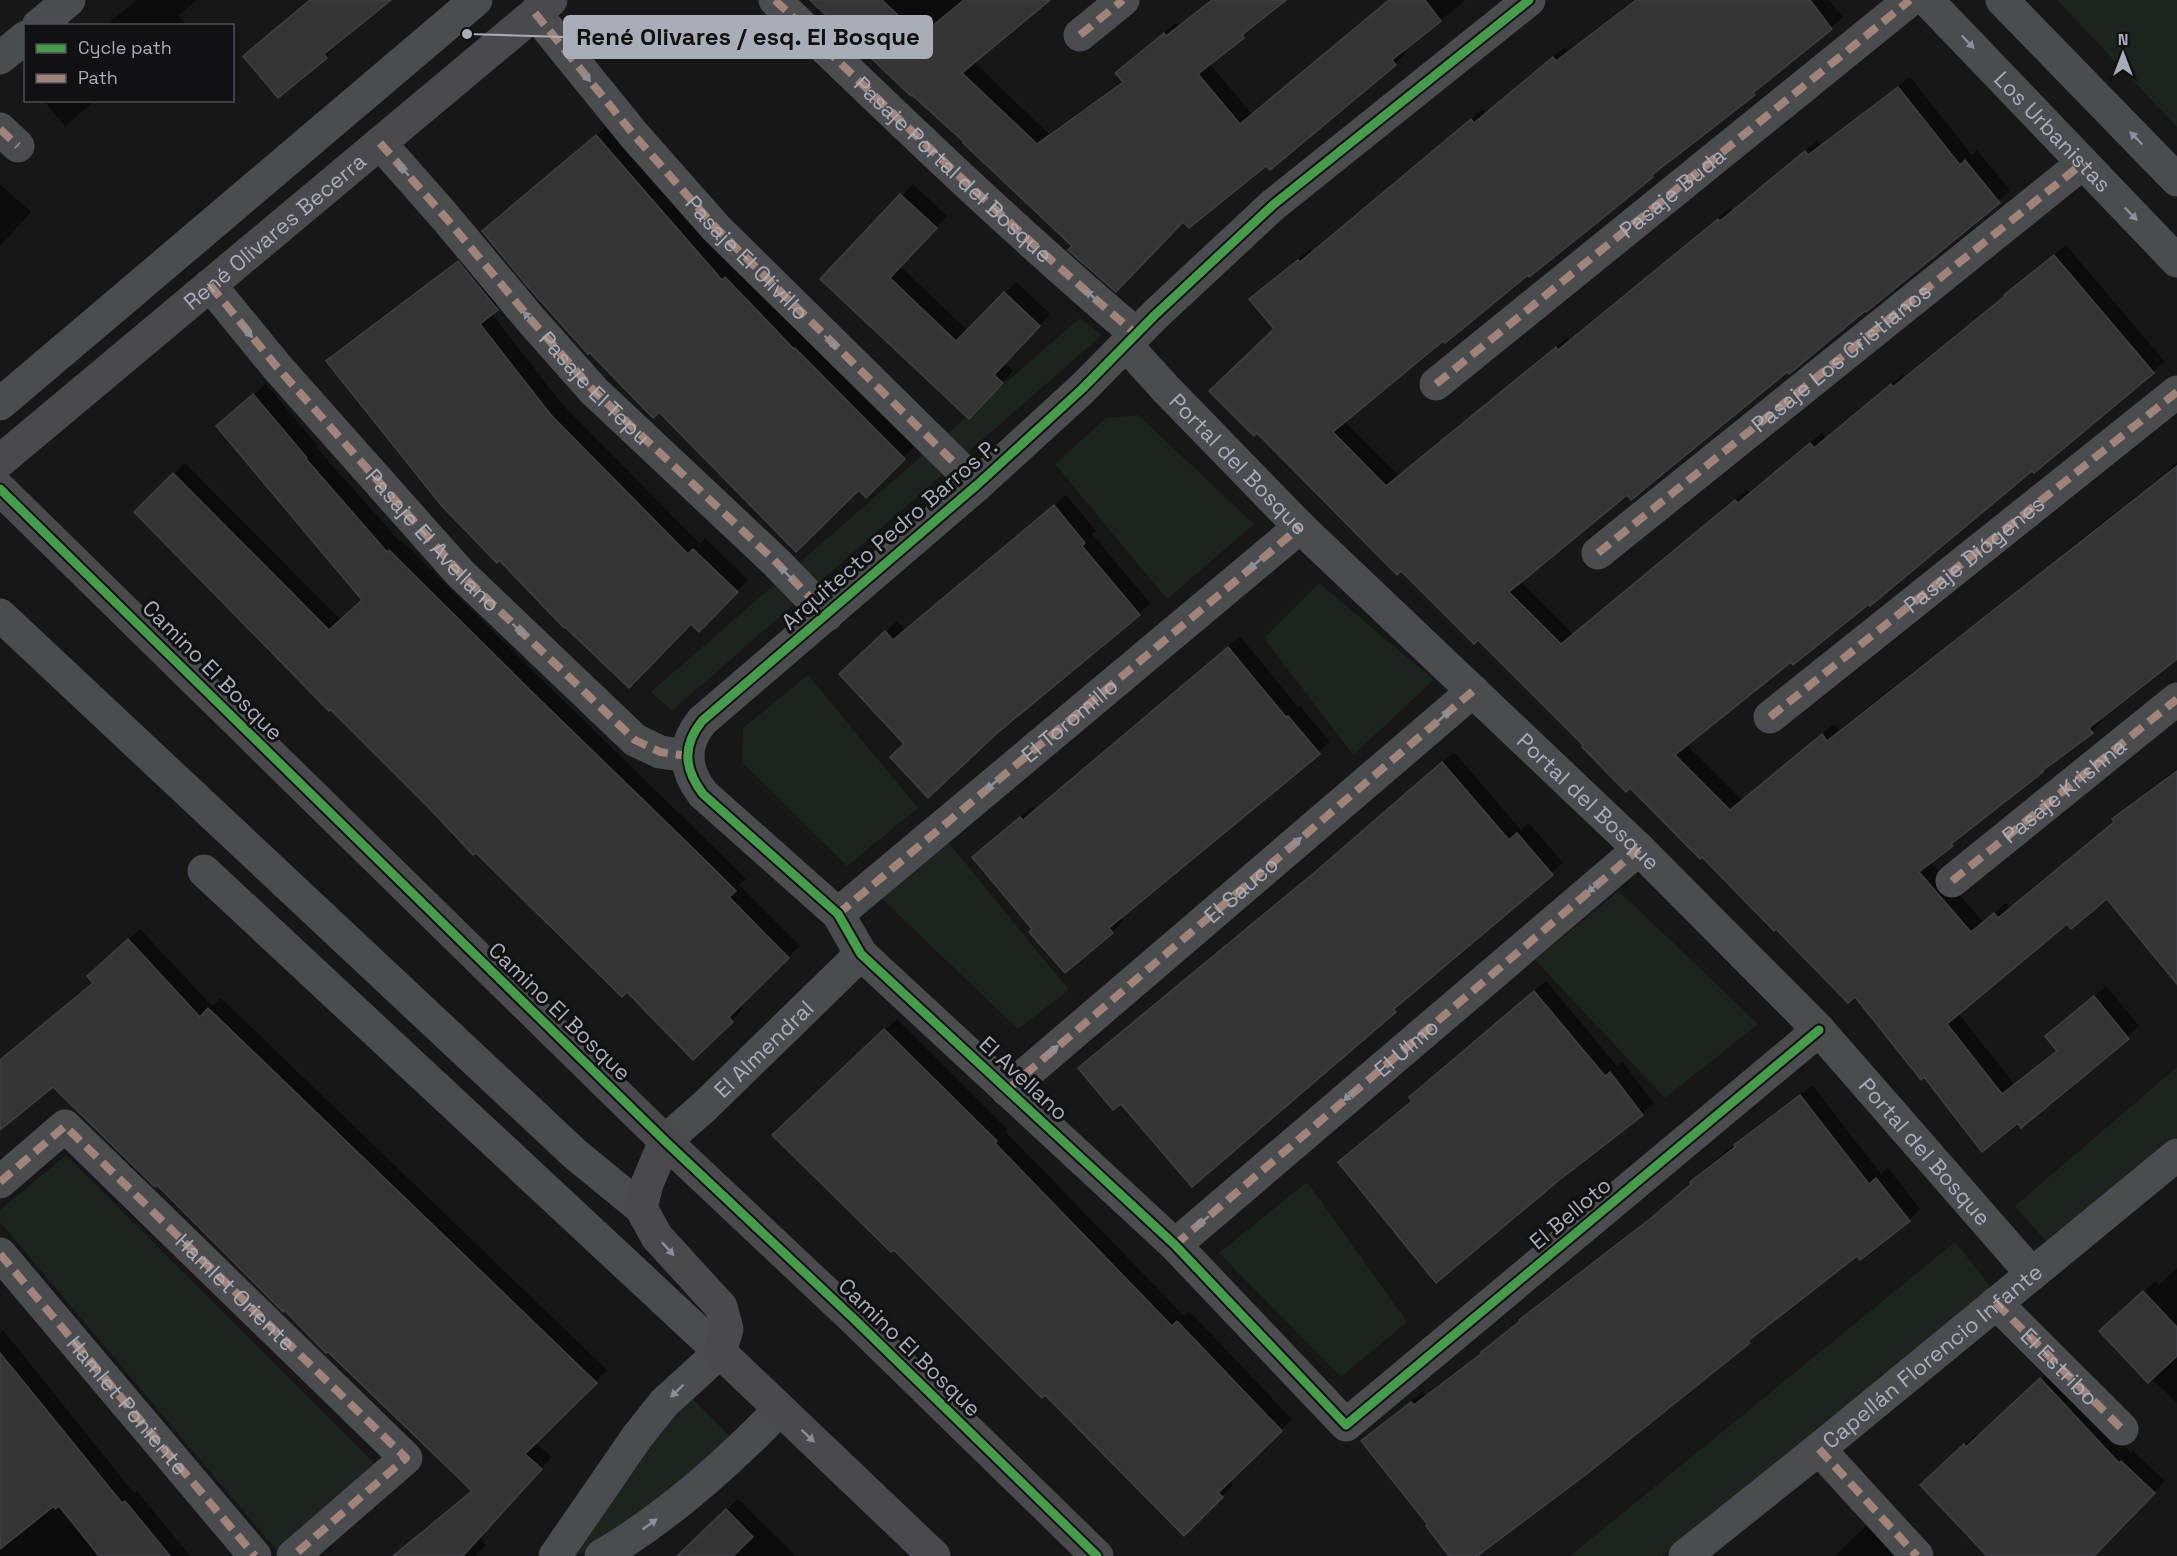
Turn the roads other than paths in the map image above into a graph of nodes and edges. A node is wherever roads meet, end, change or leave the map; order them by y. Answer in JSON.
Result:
{"nodes":[{"id":1,"x":69,"y":0,"type":"edge"},
{"id":2,"x":476,"y":0,"type":"edge"},
{"id":3,"x":775,"y":0,"type":"edge"},
{"id":4,"x":1123,"y":0,"type":"edge"},
{"id":5,"x":1529,"y":0,"type":"edge"},
{"id":6,"x":1910,"y":0,"type":"edge"},
{"id":7,"x":1927,"y":0,"type":"edge"},
{"id":8,"x":2002,"y":0,"type":"edge"},
{"id":9,"x":543,"y":7,"type":"edge"},
{"id":10,"x":41,"y":24,"type":"edge"},
{"id":11,"x":1080,"y":35,"type":"dead end"},
{"id":12,"x":24,"y":38,"type":"edge"},
{"id":13,"x":0,"y":58,"type":"edge"},
{"id":14,"x":380,"y":143,"type":"junction"},
{"id":15,"x":2083,"y":163,"type":"junction"},
{"id":16,"x":2177,"y":180,"type":"edge"},
{"id":17,"x":2177,"y":261,"type":"edge"},
{"id":18,"x":210,"y":285,"type":"junction"},
{"id":19,"x":1131,"y":340,"type":"junction"},
{"id":20,"x":1436,"y":384,"type":"dead end"},
{"id":21,"x":2177,"y":392,"type":"edge"},
{"id":22,"x":0,"y":404,"type":"edge"},
{"id":23,"x":0,"y":461,"type":"edge"},
{"id":24,"x":977,"y":485,"type":"junction"},
{"id":25,"x":0,"y":489,"type":"edge"},
{"id":26,"x":1300,"y":526,"type":"junction"},
{"id":27,"x":1598,"y":553,"type":"dead end"},
{"id":28,"x":0,"y":615,"type":"edge"},
{"id":29,"x":827,"y":615,"type":"junction"},
{"id":30,"x":1473,"y":691,"type":"junction"},
{"id":31,"x":2177,"y":699,"type":"edge"},
{"id":32,"x":1770,"y":717,"type":"dead end"},
{"id":33,"x":687,"y":756,"type":"junction"},
{"id":34,"x":1639,"y":849,"type":"junction"},
{"id":35,"x":204,"y":871,"type":"dead end"},
{"id":36,"x":1952,"y":881,"type":"dead end"},
{"id":37,"x":838,"y":914,"type":"junction"},
{"id":38,"x":861,"y":954,"type":"junction"},
{"id":39,"x":1819,"y":1030,"type":"junction"},
{"id":40,"x":1007,"y":1090,"type":"junction"},
{"id":41,"x":665,"y":1140,"type":"junction"},
{"id":42,"x":2177,"y":1155,"type":"edge"},
{"id":43,"x":0,"y":1182,"type":"edge"},
{"id":44,"x":641,"y":1209,"type":"junction"},
{"id":45,"x":1175,"y":1245,"type":"junction"},
{"id":46,"x":0,"y":1254,"type":"edge"},
{"id":47,"x":2032,"y":1274,"type":"junction"},
{"id":48,"x":1996,"y":1303,"type":"junction"},
{"id":49,"x":720,"y":1352,"type":"junction"},
{"id":50,"x":779,"y":1410,"type":"junction"},
{"id":51,"x":1346,"y":1425,"type":"joint"},
{"id":52,"x":2122,"y":1429,"type":"dead end"},
{"id":53,"x":1819,"y":1449,"type":"junction"},
{"id":54,"x":255,"y":1556,"type":"edge"},
{"id":55,"x":293,"y":1556,"type":"edge"},
{"id":56,"x":555,"y":1556,"type":"edge"},
{"id":57,"x":601,"y":1556,"type":"edge"},
{"id":58,"x":934,"y":1556,"type":"edge"},
{"id":59,"x":1097,"y":1556,"type":"edge"},
{"id":60,"x":1685,"y":1556,"type":"edge"},
{"id":61,"x":1917,"y":1556,"type":"edge"}],
"edges":[{"from":1,"to":10,"type":"street"},
{"from":2,"to":22,"type":"street","name":"René Olivares Becerra"},
{"from":19,"to":3,"type":"street","name":"Pasaje Portal del Bosque","one_way":true},
{"from":4,"to":11,"type":"street"},
{"from":5,"to":19,"type":"street","name":"Arquitecto Pedro Barros P."},
{"from":6,"to":20,"type":"street","name":"Pasaje Buda"},
{"from":7,"to":15,"type":"street","name":"Los Urbanistas","one_way":true},
{"from":16,"to":8,"type":"street","one_way":true},
{"from":9,"to":14,"type":"street","name":"René Olivares Becerra"},
{"from":9,"to":24,"type":"street","name":"Pasaje El Olivillo","one_way":true},
{"from":12,"to":13,"type":"street"},
{"from":14,"to":18,"type":"street","name":"René Olivares Becerra"},
{"from":29,"to":14,"type":"street","name":"Pasaje El Tepu","one_way":true},
{"from":15,"to":17,"type":"street","name":"Los Urbanistas","one_way":true},
{"from":15,"to":27,"type":"street","name":"Pasaje Los Cristianos"},
{"from":18,"to":23,"type":"street","name":"René Olivares Becerra"},
{"from":18,"to":33,"type":"street","name":"Pasaje El Avellano","one_way":true},
{"from":19,"to":24,"type":"street","name":"Arquitecto Pedro Barros P."},
{"from":19,"to":26,"type":"street","name":"Portal del Bosque"},
{"from":21,"to":32,"type":"street","name":"Pasaje Diógenes"},
{"from":24,"to":29,"type":"street","name":"Arquitecto Pedro Barros P."},
{"from":25,"to":41,"type":"street","name":"Camino El Bosque"},
{"from":26,"to":30,"type":"street","name":"Portal del Bosque"},
{"from":26,"to":37,"type":"street","name":"El Toromillo","one_way":true},
{"from":28,"to":44,"type":"street"},
{"from":29,"to":33,"type":"street","name":"Arquitecto Pedro Barros P."},
{"from":30,"to":34,"type":"street","name":"Portal del Bosque"},
{"from":40,"to":30,"type":"street","name":"El Sauco","one_way":true},
{"from":31,"to":36,"type":"street","name":"Pasaje Krishna"},
{"from":33,"to":37,"type":"street","name":"El Avellano"},
{"from":34,"to":39,"type":"street","name":"Portal del Bosque"},
{"from":34,"to":45,"type":"street","name":"El Ulmo","one_way":true},
{"from":35,"to":49,"type":"street"},
{"from":37,"to":38,"type":"street","name":"El Avellano"},
{"from":38,"to":40,"type":"street","name":"El Avellano"},
{"from":38,"to":41,"type":"street","name":"El Almendral"},
{"from":39,"to":47,"type":"street","name":"Portal del Bosque"},
{"from":39,"to":51,"type":"street","name":"El Belloto"},
{"from":40,"to":45,"type":"street","name":"El Avellano"},
{"from":41,"to":44,"type":"street"},
{"from":41,"to":59,"type":"street","name":"Camino El Bosque"},
{"from":42,"to":47,"type":"street","name":"Capellán Florencio Infante"},
{"from":43,"to":55,"type":"street","name":"Hamlet Oriente"},
{"from":44,"to":49,"type":"street","one_way":true},
{"from":45,"to":51,"type":"street","name":"El Avellano"},
{"from":46,"to":54,"type":"street","name":"Hamlet Poniente"},
{"from":47,"to":48,"type":"street","name":"Capellán Florencio Infante"},
{"from":48,"to":52,"type":"street","name":"El Estribo"},
{"from":48,"to":53,"type":"street","name":"Capellán Florencio Infante"},
{"from":49,"to":50,"type":"street"},
{"from":49,"to":56,"type":"street","one_way":true},
{"from":57,"to":50,"type":"street","one_way":true},
{"from":50,"to":58,"type":"street","one_way":true},
{"from":53,"to":60,"type":"street","name":"Capellán Florencio Infante"},
{"from":53,"to":61,"type":"street"}]}
